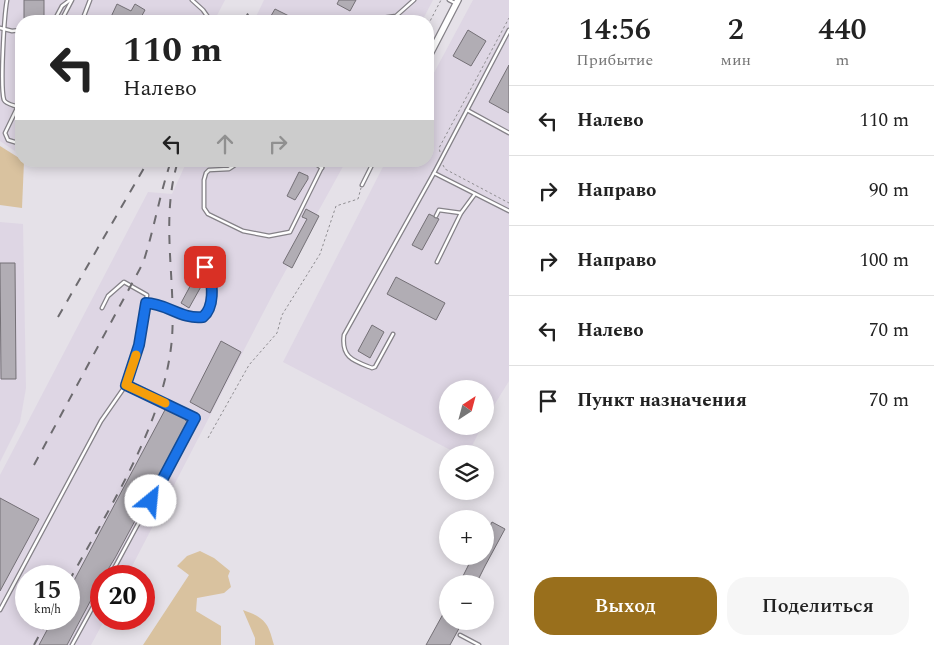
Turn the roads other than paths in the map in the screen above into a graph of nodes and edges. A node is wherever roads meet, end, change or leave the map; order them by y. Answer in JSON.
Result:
{"nodes":[{"id":1,"x":7,"y":0,"type":"edge"},
{"id":2,"x":71,"y":0,"type":"edge"},
{"id":3,"x":90,"y":0,"type":"edge"},
{"id":4,"x":192,"y":0,"type":"edge"},
{"id":5,"x":414,"y":0,"type":"edge"},
{"id":6,"x":449,"y":0,"type":"edge"},
{"id":7,"x":457,"y":2,"type":"edge"},
{"id":8,"x":57,"y":15,"type":"edge"},
{"id":9,"x":64,"y":15,"type":"edge"},
{"id":10,"x":84,"y":15,"type":"edge"},
{"id":11,"x":206,"y":15,"type":"edge"},
{"id":12,"x":397,"y":15,"type":"edge"},
{"id":13,"x":1,"y":28,"type":"edge"},
{"id":14,"x":509,"y":30,"type":"edge"},
{"id":15,"x":15,"y":31,"type":"edge"},
{"id":16,"x":434,"y":46,"type":"edge"},
{"id":17,"x":15,"y":105,"type":"edge"},
{"id":18,"x":466,"y":110,"type":"junction"},
{"id":19,"x":15,"y":112,"type":"edge"},
{"id":20,"x":509,"y":133,"type":"edge"},
{"id":21,"x":15,"y":142,"type":"edge"},
{"id":22,"x":232,"y":167,"type":"edge"},
{"id":23,"x":371,"y":167,"type":"edge"},
{"id":24,"x":322,"y":168,"type":"edge"},
{"id":25,"x":434,"y":172,"type":"junction"},
{"id":26,"x":362,"y":185,"type":"road end"},
{"id":27,"x":475,"y":194,"type":"junction"},
{"id":28,"x":509,"y":211,"type":"edge"},
{"id":29,"x":461,"y":213,"type":"junction"},
{"id":30,"x":436,"y":216,"type":"dead end"},
{"id":31,"x":437,"y":262,"type":"dead end"},
{"id":32,"x":201,"y":266,"type":"dead end"},
{"id":33,"x":146,"y":303,"type":"junction"},
{"id":34,"x":102,"y":308,"type":"dead end"},
{"id":35,"x":393,"y":334,"type":"dead end"},
{"id":36,"x":126,"y":385,"type":"junction"},
{"id":37,"x":116,"y":565,"type":"edge"},
{"id":38,"x":0,"y":610,"type":"edge"},
{"id":39,"x":90,"y":612,"type":"edge"},
{"id":40,"x":460,"y":635,"type":"dead end"},
{"id":41,"x":72,"y":645,"type":"edge"},
{"id":42,"x":479,"y":645,"type":"edge"}],
"edges":[{"from":1,"to":13,"type":"lane"},
{"from":2,"to":8,"type":"lane"},
{"from":2,"to":9,"type":"lane"},
{"from":3,"to":10,"type":"lane"},
{"from":4,"to":11,"type":"lane"},
{"from":5,"to":12,"type":"lane"},
{"from":6,"to":7,"type":"lane"},
{"from":7,"to":16,"type":"street"},
{"from":13,"to":15,"type":"lane"},
{"from":13,"to":17,"type":"lane"},
{"from":14,"to":18,"type":"lane"},
{"from":18,"to":20,"type":"lane"},
{"from":18,"to":25,"type":"lane"},
{"from":19,"to":21,"type":"lane"},
{"from":22,"to":24,"type":"lane"},
{"from":23,"to":26,"type":"lane"},
{"from":25,"to":27,"type":"lane"},
{"from":25,"to":35,"type":"lane"},
{"from":27,"to":28,"type":"lane"},
{"from":27,"to":29,"type":"lane"},
{"from":29,"to":30,"type":"lane"},
{"from":29,"to":31,"type":"lane"},
{"from":32,"to":33,"type":"lane"},
{"from":33,"to":34,"type":"lane"},
{"from":33,"to":36,"type":"lane"},
{"from":36,"to":37,"type":"lane"},
{"from":36,"to":38,"type":"lane"},
{"from":39,"to":41,"type":"lane"},
{"from":40,"to":42,"type":"lane"}]}
